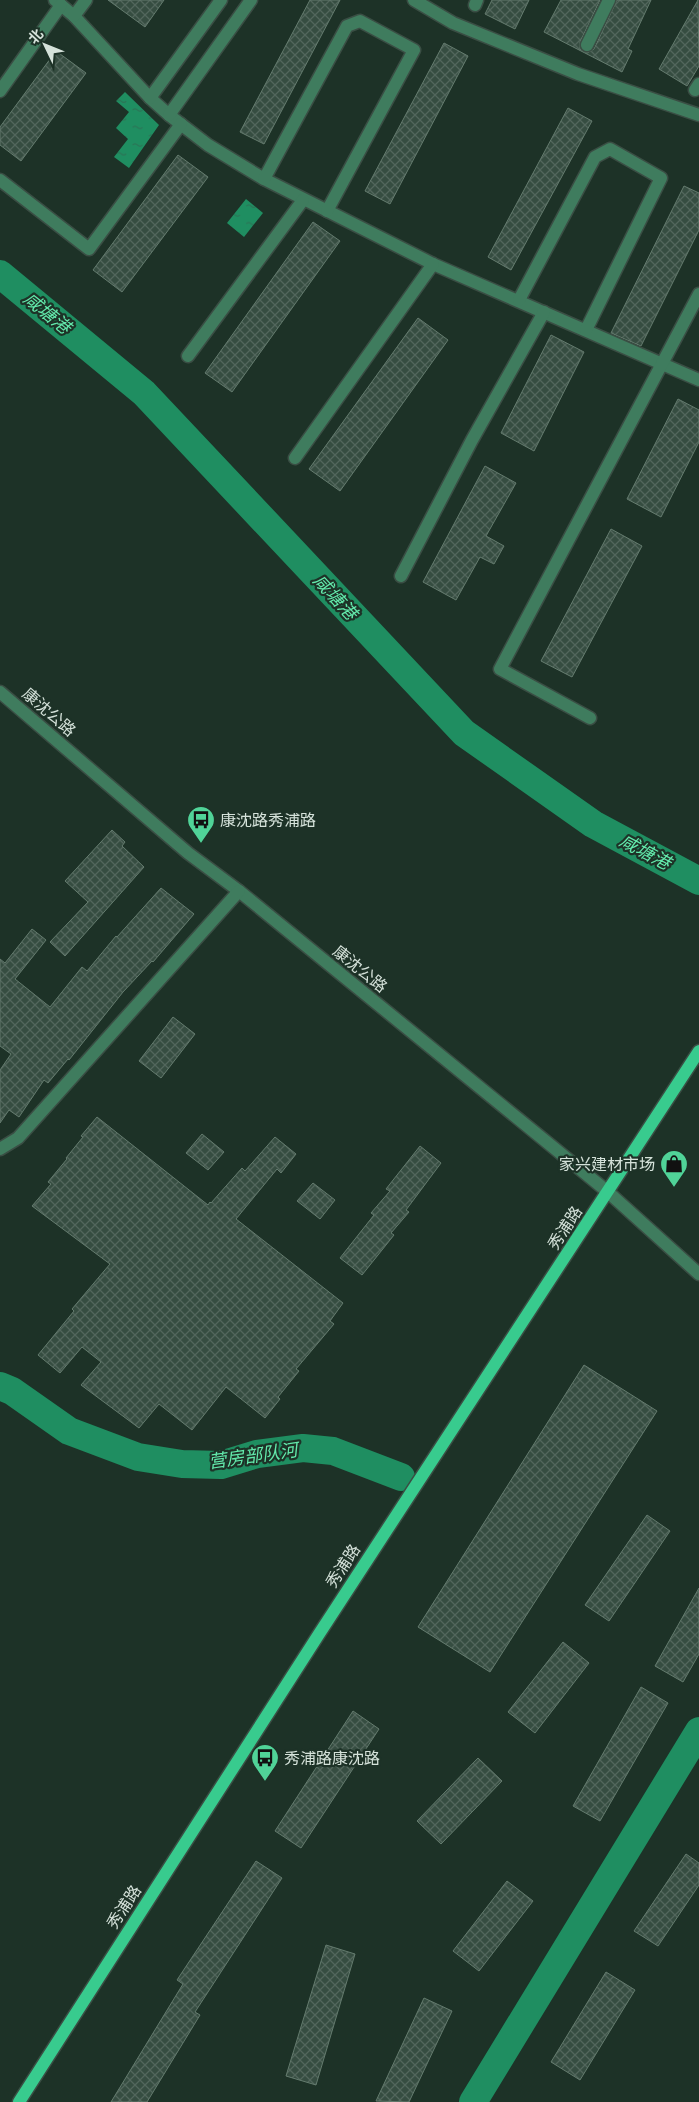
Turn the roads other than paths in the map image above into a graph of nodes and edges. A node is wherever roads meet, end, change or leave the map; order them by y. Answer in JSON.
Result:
{"nodes":[{"id":1,"x":86,"y":0,"type":"edge"},
{"id":2,"x":221,"y":0,"type":"edge"},
{"id":3,"x":251,"y":0,"type":"edge"},
{"id":4,"x":414,"y":0,"type":"edge"},
{"id":5,"x":609,"y":0,"type":"edge"},
{"id":6,"x":58,"y":3,"type":"edge"},
{"id":7,"x":74,"y":16,"type":"junction"},
{"id":8,"x":587,"y":45,"type":"dead end"},
{"id":9,"x":0,"y":91,"type":"edge"},
{"id":10,"x":150,"y":98,"type":"junction"},
{"id":11,"x":169,"y":115,"type":"junction"},
{"id":12,"x":699,"y":115,"type":"edge"},
{"id":13,"x":181,"y":124,"type":"junction"},
{"id":14,"x":264,"y":179,"type":"junction"},
{"id":15,"x":0,"y":180,"type":"edge"},
{"id":16,"x":303,"y":200,"type":"junction"},
{"id":17,"x":327,"y":211,"type":"junction"},
{"id":18,"x":433,"y":264,"type":"junction"},
{"id":19,"x":699,"y":294,"type":"edge"},
{"id":20,"x":519,"y":300,"type":"junction"},
{"id":21,"x":544,"y":312,"type":"junction"},
{"id":22,"x":586,"y":330,"type":"junction"},
{"id":23,"x":188,"y":356,"type":"dead end"},
{"id":24,"x":661,"y":364,"type":"junction"},
{"id":25,"x":699,"y":380,"type":"edge"},
{"id":26,"x":295,"y":458,"type":"dead end"},
{"id":27,"x":401,"y":576,"type":"dead end"},
{"id":28,"x":0,"y":692,"type":"edge"},
{"id":29,"x":590,"y":718,"type":"dead end"},
{"id":30,"x":239,"y":891,"type":"junction"},
{"id":31,"x":699,"y":1052,"type":"edge"},
{"id":32,"x":0,"y":1149,"type":"edge"},
{"id":33,"x":608,"y":1192,"type":"junction"},
{"id":34,"x":699,"y":1274,"type":"edge"},
{"id":35,"x":19,"y":2102,"type":"edge"}],
"edges":[{"from":1,"to":7,"type":"street"},
{"from":2,"to":10,"type":"street"},
{"from":3,"to":11,"type":"street"},
{"from":4,"to":12,"type":"street"},
{"from":5,"to":8,"type":"street"},
{"from":6,"to":7,"type":"street"},
{"from":6,"to":9,"type":"street"},
{"from":7,"to":10,"type":"street"},
{"from":10,"to":11,"type":"street"},
{"from":11,"to":13,"type":"street"},
{"from":13,"to":14,"type":"street"},
{"from":13,"to":15,"type":"street"},
{"from":14,"to":16,"type":"street"},
{"from":14,"to":17,"type":"street"},
{"from":16,"to":17,"type":"street"},
{"from":16,"to":23,"type":"street"},
{"from":17,"to":18,"type":"street"},
{"from":18,"to":20,"type":"street"},
{"from":18,"to":26,"type":"street"},
{"from":19,"to":24,"type":"street"},
{"from":20,"to":21,"type":"street"},
{"from":20,"to":22,"type":"street"},
{"from":21,"to":22,"type":"street"},
{"from":21,"to":27,"type":"street"},
{"from":22,"to":24,"type":"street"},
{"from":24,"to":25,"type":"street"},
{"from":24,"to":29,"type":"street"},
{"from":28,"to":30,"type":"street","name":"康沈公路"},
{"from":30,"to":32,"type":"street"},
{"from":30,"to":33,"type":"street","name":"康沈公路"},
{"from":31,"to":33,"type":"main road","name":"秀浦路"},
{"from":33,"to":34,"type":"street","name":"康沈公路"},
{"from":33,"to":35,"type":"main road","name":"秀浦路"}]}
